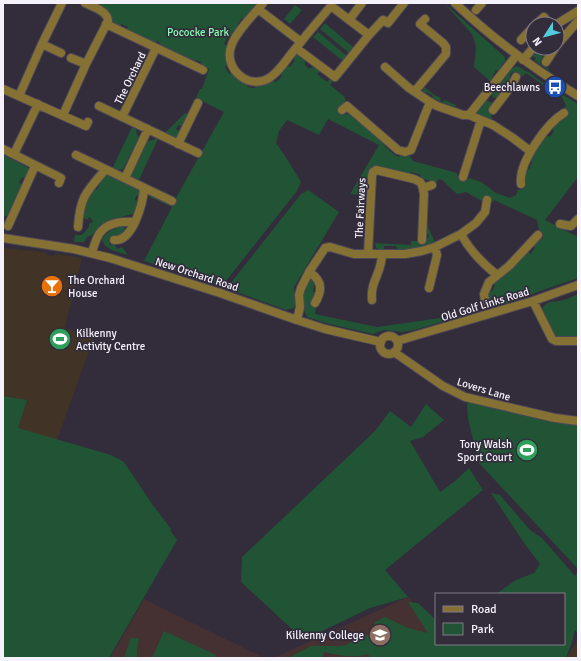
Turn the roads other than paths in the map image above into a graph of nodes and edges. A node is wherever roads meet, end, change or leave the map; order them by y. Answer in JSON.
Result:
{"nodes":[{"id":1,"x":62,"y":3,"type":"edge"},
{"id":2,"x":85,"y":3,"type":"edge"},
{"id":3,"x":362,"y":3,"type":"edge"},
{"id":4,"x":404,"y":3,"type":"edge"},
{"id":5,"x":455,"y":3,"type":"edge"},
{"id":6,"x":482,"y":3,"type":"edge"},
{"id":7,"x":261,"y":6,"type":"edge"},
{"id":8,"x":476,"y":10,"type":"dead end"},
{"id":9,"x":578,"y":11,"type":"edge"},
{"id":10,"x":425,"y":19,"type":"dead end"},
{"id":11,"x":565,"y":19,"type":"joint"},
{"id":12,"x":349,"y":20,"type":"junction"},
{"id":13,"x":578,"y":21,"type":"edge"},
{"id":14,"x":106,"y":24,"type":"junction"},
{"id":15,"x":571,"y":29,"type":"junction"},
{"id":16,"x":369,"y":35,"type":"junction"},
{"id":17,"x":525,"y":36,"type":"edge"},
{"id":18,"x":565,"y":36,"type":"edge"},
{"id":19,"x":521,"y":40,"type":"dead end"},
{"id":20,"x":42,"y":44,"type":"junction"},
{"id":21,"x":298,"y":45,"type":"junction"},
{"id":22,"x":156,"y":48,"type":"junction"},
{"id":23,"x":61,"y":53,"type":"dead end"},
{"id":24,"x":525,"y":54,"type":"edge"},
{"id":25,"x":550,"y":56,"type":"edge"},
{"id":26,"x":71,"y":58,"type":"dead end"},
{"id":27,"x":520,"y":58,"type":"junction"},
{"id":28,"x":546,"y":62,"type":"dead end"},
{"id":29,"x":86,"y":64,"type":"junction"},
{"id":30,"x":385,"y":67,"type":"dead end"},
{"id":31,"x":203,"y":70,"type":"dead end"},
{"id":32,"x":516,"y":77,"type":"dead end"},
{"id":33,"x":3,"y":89,"type":"edge"},
{"id":34,"x":415,"y":91,"type":"junction"},
{"id":35,"x":485,"y":94,"type":"junction"},
{"id":36,"x":19,"y":96,"type":"junction"},
{"id":37,"x":578,"y":96,"type":"edge"},
{"id":38,"x":430,"y":102,"type":"junction"},
{"id":39,"x":198,"y":103,"type":"dead end"},
{"id":40,"x":38,"y":104,"type":"junction"},
{"id":41,"x":99,"y":106,"type":"dead end"},
{"id":42,"x":342,"y":110,"type":"dead end"},
{"id":43,"x":564,"y":113,"type":"dead end"},
{"id":44,"x":63,"y":115,"type":"junction"},
{"id":45,"x":470,"y":115,"type":"junction"},
{"id":46,"x":122,"y":117,"type":"junction"},
{"id":47,"x":481,"y":120,"type":"junction"},
{"id":48,"x":88,"y":122,"type":"dead end"},
{"id":49,"x":148,"y":129,"type":"junction"},
{"id":50,"x":178,"y":144,"type":"junction"},
{"id":51,"x":3,"y":149,"type":"edge"},
{"id":52,"x":530,"y":151,"type":"junction"},
{"id":53,"x":198,"y":153,"type":"dead end"},
{"id":54,"x":14,"y":154,"type":"junction"},
{"id":55,"x":76,"y":155,"type":"dead end"},
{"id":56,"x":35,"y":166,"type":"junction"},
{"id":57,"x":105,"y":170,"type":"junction"},
{"id":58,"x":463,"y":177,"type":"dead end"},
{"id":59,"x":125,"y":178,"type":"junction"},
{"id":60,"x":59,"y":182,"type":"dead end"},
{"id":61,"x":521,"y":184,"type":"dead end"},
{"id":62,"x":144,"y":188,"type":"junction"},
{"id":63,"x":487,"y":200,"type":"dead end"},
{"id":64,"x":172,"y":201,"type":"dead end"},
{"id":65,"x":578,"y":220,"type":"edge"},
{"id":66,"x":8,"y":221,"type":"dead end"},
{"id":67,"x":135,"y":222,"type":"junction"},
{"id":68,"x":560,"y":224,"type":"dead end"},
{"id":69,"x":78,"y":227,"type":"dead end"},
{"id":70,"x":461,"y":234,"type":"junction"},
{"id":71,"x":538,"y":235,"type":"dead end"},
{"id":72,"x":3,"y":238,"type":"edge"},
{"id":73,"x":114,"y":240,"type":"dead end"},
{"id":74,"x":422,"y":240,"type":"dead end"},
{"id":75,"x":435,"y":247,"type":"junction"},
{"id":76,"x":92,"y":253,"type":"junction"},
{"id":77,"x":368,"y":254,"type":"junction"},
{"id":78,"x":382,"y":254,"type":"junction"},
{"id":79,"x":309,"y":272,"type":"junction"},
{"id":80,"x":497,"y":275,"type":"junction"},
{"id":81,"x":578,"y":285,"type":"edge"},
{"id":82,"x":429,"y":288,"type":"dead end"},
{"id":83,"x":372,"y":300,"type":"dead end"},
{"id":84,"x":533,"y":301,"type":"junction"},
{"id":85,"x":485,"y":302,"type":"dead end"},
{"id":86,"x":315,"y":303,"type":"dead end"},
{"id":87,"x":297,"y":320,"type":"junction"},
{"id":88,"x":397,"y":341,"type":"junction"},
{"id":89,"x":578,"y":341,"type":"edge"},
{"id":90,"x":381,"y":342,"type":"junction"},
{"id":91,"x":394,"y":352,"type":"junction"},
{"id":92,"x":578,"y":421,"type":"edge"}],
"edges":[{"from":1,"to":20,"type":"street"},
{"from":2,"to":14,"type":"street"},
{"from":3,"to":12,"type":"street"},
{"from":4,"to":16,"type":"street"},
{"from":5,"to":27,"type":"street"},
{"from":6,"to":8,"type":"street"},
{"from":7,"to":21,"type":"street"},
{"from":7,"to":21,"type":"street"},
{"from":9,"to":11,"type":"street"},
{"from":10,"to":34,"type":"street"},
{"from":11,"to":15,"type":"street"},
{"from":12,"to":16,"type":"street"},
{"from":12,"to":21,"type":"street"},
{"from":13,"to":15,"type":"street"},
{"from":14,"to":22,"type":"street","name":"The Orchard"},
{"from":14,"to":29,"type":"street"},
{"from":15,"to":18,"type":"street"},
{"from":16,"to":21,"type":"street"},
{"from":17,"to":19,"type":"street"},
{"from":20,"to":23,"type":"street"},
{"from":20,"to":36,"type":"street"},
{"from":22,"to":31,"type":"street","name":"The Orchard"},
{"from":22,"to":46,"type":"street","name":"The Orchard"},
{"from":24,"to":27,"type":"street"},
{"from":25,"to":28,"type":"street"},
{"from":26,"to":29,"type":"street"},
{"from":27,"to":35,"type":"street"},
{"from":27,"to":37,"type":"street"},
{"from":29,"to":44,"type":"street"},
{"from":30,"to":34,"type":"street"},
{"from":32,"to":35,"type":"street"},
{"from":33,"to":36,"type":"street"},
{"from":34,"to":38,"type":"street"},
{"from":35,"to":45,"type":"street"},
{"from":36,"to":40,"type":"street"},
{"from":38,"to":42,"type":"street"},
{"from":38,"to":45,"type":"street"},
{"from":39,"to":50,"type":"street"},
{"from":40,"to":44,"type":"street"},
{"from":40,"to":54,"type":"street"},
{"from":41,"to":46,"type":"street","name":"The Orchard"},
{"from":43,"to":52,"type":"street"},
{"from":44,"to":48,"type":"street"},
{"from":45,"to":47,"type":"street"},
{"from":46,"to":49,"type":"street","name":"The Orchard"},
{"from":47,"to":52,"type":"street"},
{"from":47,"to":58,"type":"street"},
{"from":49,"to":50,"type":"street","name":"The Orchard"},
{"from":49,"to":59,"type":"street"},
{"from":50,"to":53,"type":"street","name":"The Orchard"},
{"from":51,"to":54,"type":"street"},
{"from":52,"to":61,"type":"street"},
{"from":54,"to":56,"type":"street"},
{"from":55,"to":57,"type":"street"},
{"from":56,"to":60,"type":"street"},
{"from":56,"to":66,"type":"street"},
{"from":57,"to":59,"type":"street"},
{"from":57,"to":69,"type":"street"},
{"from":59,"to":62,"type":"street"},
{"from":62,"to":64,"type":"street"},
{"from":62,"to":67,"type":"street"},
{"from":63,"to":70,"type":"street","name":"The Fairways"},
{"from":65,"to":68,"type":"street"},
{"from":67,"to":73,"type":"street"},
{"from":67,"to":76,"type":"street"},
{"from":70,"to":75,"type":"street","name":"The Fairways"},
{"from":70,"to":80,"type":"street"},
{"from":71,"to":80,"type":"street"},
{"from":72,"to":76,"type":"street","name":"New Orchard Road"},
{"from":74,"to":77,"type":"street","name":"The Fairways"},
{"from":75,"to":78,"type":"street","name":"The Fairways"},
{"from":75,"to":82,"type":"street"},
{"from":76,"to":87,"type":"street","name":"New Orchard Road"},
{"from":77,"to":78,"type":"street","name":"The Fairways"},
{"from":77,"to":79,"type":"street","name":"The Fairways"},
{"from":78,"to":83,"type":"street"},
{"from":79,"to":86,"type":"street"},
{"from":79,"to":87,"type":"street","name":"The Fairways"},
{"from":80,"to":85,"type":"street"},
{"from":81,"to":84,"type":"street","name":"Old Golf Links Road"},
{"from":84,"to":88,"type":"street","name":"Old Golf Links Road"},
{"from":84,"to":89,"type":"street"},
{"from":87,"to":90,"type":"street","name":"New Orchard Road"},
{"from":88,"to":90,"type":"street"},
{"from":88,"to":91,"type":"street"},
{"from":90,"to":91,"type":"street"},
{"from":91,"to":92,"type":"street","name":"Lovers Lane"}]}
